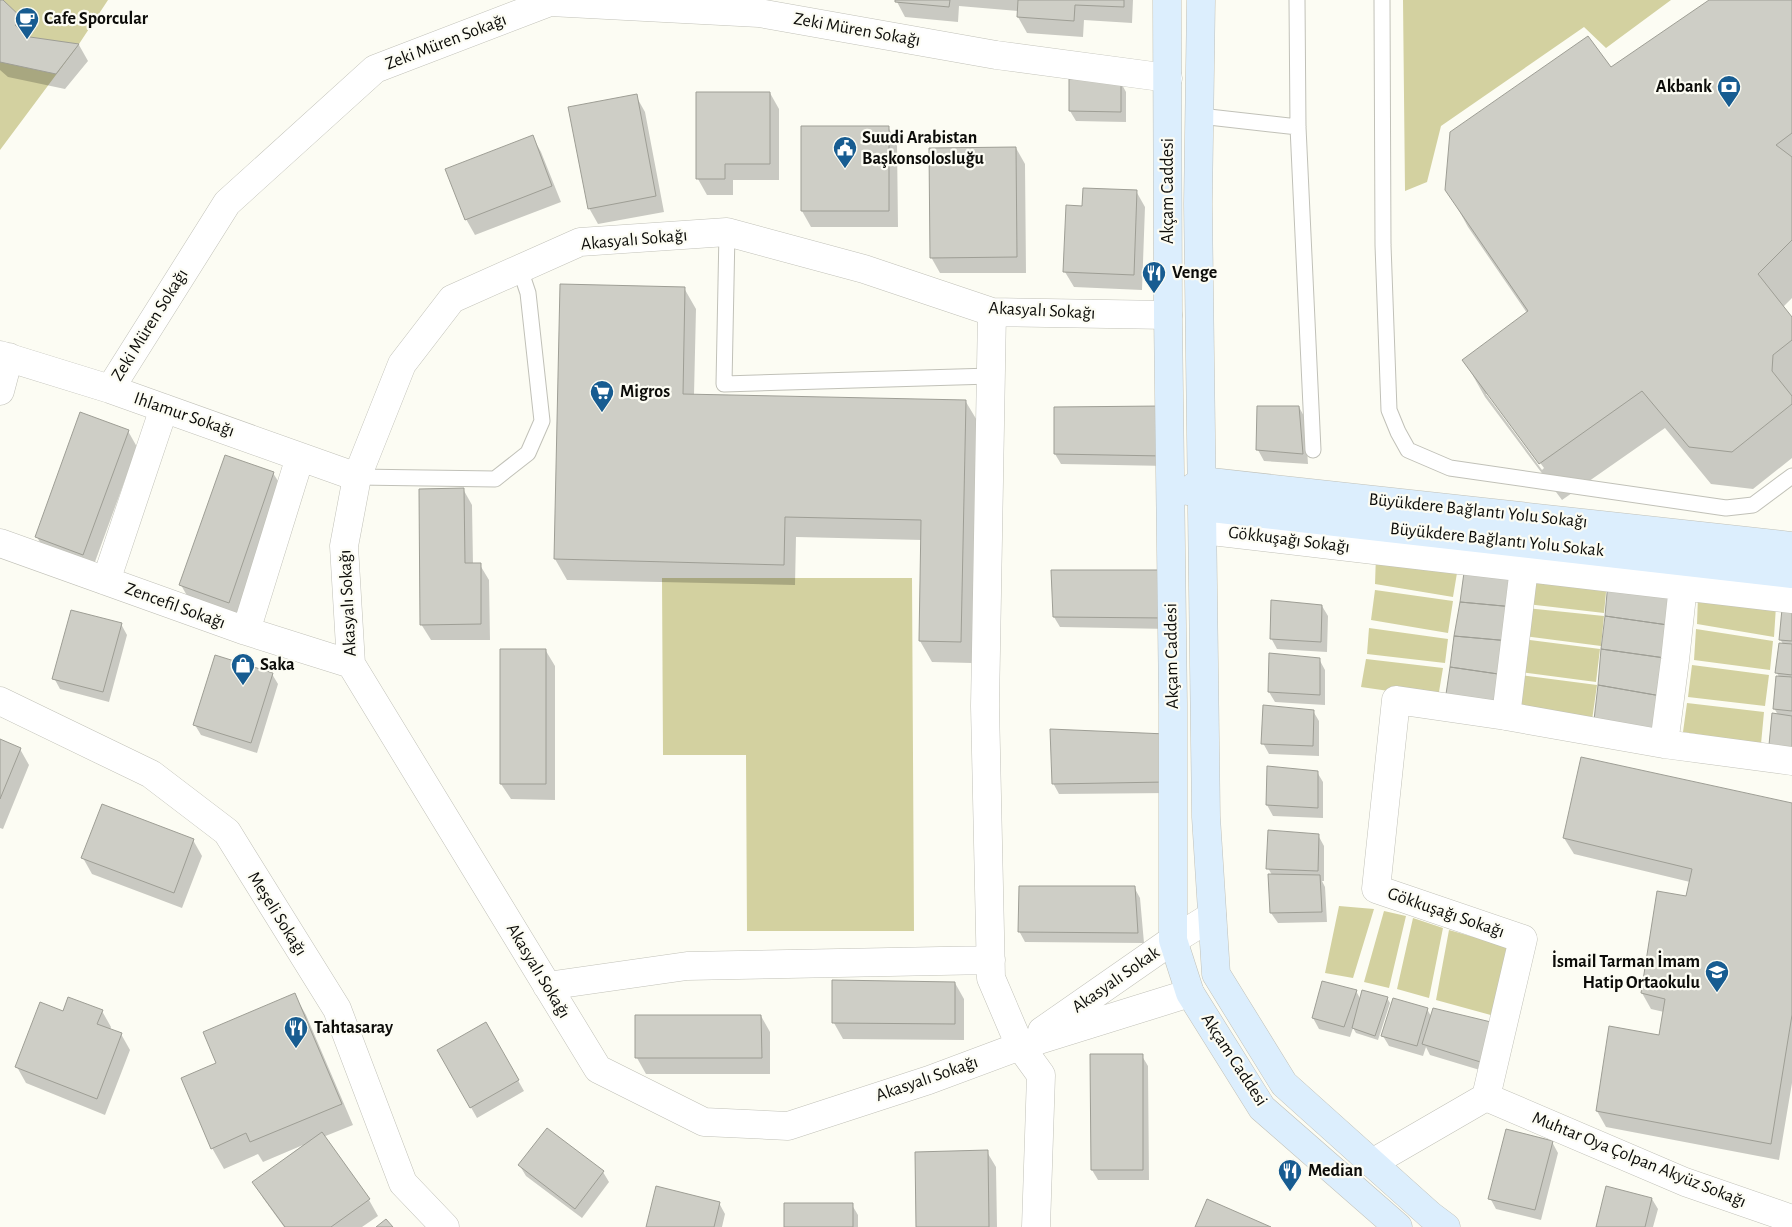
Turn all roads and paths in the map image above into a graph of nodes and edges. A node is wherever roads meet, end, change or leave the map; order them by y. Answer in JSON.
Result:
{"nodes":[{"id":1,"x":1167,"y":0,"type":"edge"},
{"id":2,"x":1201,"y":0,"type":"edge"},
{"id":3,"x":1297,"y":0,"type":"edge"},
{"id":4,"x":1382,"y":0,"type":"edge"},
{"id":5,"x":1168,"y":78,"type":"junction"},
{"id":6,"x":1200,"y":116,"type":"junction"},
{"id":7,"x":1298,"y":127,"type":"junction"},
{"id":8,"x":728,"y":232,"type":"junction"},
{"id":9,"x":520,"y":269,"type":"junction"},
{"id":10,"x":992,"y":312,"type":"junction"},
{"id":11,"x":1168,"y":315,"type":"junction"},
{"id":12,"x":5,"y":356,"type":"edge"},
{"id":13,"x":991,"y":376,"type":"junction"},
{"id":14,"x":110,"y":389,"type":"junction"},
{"id":15,"x":0,"y":391,"type":"edge"},
{"id":16,"x":164,"y":408,"type":"junction"},
{"id":17,"x":1312,"y":450,"type":"dead end"},
{"id":18,"x":300,"y":456,"type":"junction"},
{"id":19,"x":1792,"y":476,"type":"edge"},
{"id":20,"x":357,"y":477,"type":"junction"},
{"id":21,"x":1202,"y":480,"type":"junction"},
{"id":22,"x":1170,"y":503,"type":"junction"},
{"id":23,"x":1203,"y":519,"type":"junction"},
{"id":24,"x":0,"y":543,"type":"edge"},
{"id":25,"x":1792,"y":546,"type":"edge"},
{"id":26,"x":1524,"y":568,"type":"junction"},
{"id":27,"x":1792,"y":574,"type":"edge"},
{"id":28,"x":106,"y":581,"type":"junction"},
{"id":29,"x":1683,"y":586,"type":"junction"},
{"id":30,"x":1792,"y":599,"type":"edge"},
{"id":31,"x":246,"y":631,"type":"junction"},
{"id":32,"x":351,"y":664,"type":"junction"},
{"id":33,"x":0,"y":701,"type":"edge"},
{"id":34,"x":1506,"y":716,"type":"junction"},
{"id":35,"x":1664,"y":744,"type":"junction"},
{"id":36,"x":1792,"y":762,"type":"edge"},
{"id":37,"x":1212,"y":916,"type":"junction"},
{"id":38,"x":1173,"y":940,"type":"junction"},
{"id":39,"x":991,"y":960,"type":"junction"},
{"id":40,"x":547,"y":986,"type":"junction"},
{"id":41,"x":1190,"y":993,"type":"junction"},
{"id":42,"x":1020,"y":1046,"type":"junction"},
{"id":43,"x":1486,"y":1098,"type":"junction"},
{"id":44,"x":1372,"y":1163,"type":"junction"},
{"id":45,"x":1792,"y":1219,"type":"edge"},
{"id":46,"x":445,"y":1227,"type":"edge"},
{"id":47,"x":1036,"y":1227,"type":"edge"},
{"id":48,"x":1398,"y":1227,"type":"edge"},
{"id":49,"x":1446,"y":1227,"type":"edge"},
{"id":50,"x":1791,"y":1227,"type":"edge"}],
"edges":[{"from":1,"to":5,"type":"main road","name":"Akçam Caddesi"},
{"from":2,"to":6,"type":"main road","name":"Akçam Caddesi"},
{"from":3,"to":7,"type":"lane"},
{"from":4,"to":19,"type":"lane"},
{"from":5,"to":11,"type":"main road","name":"Akçam Caddesi"},
{"from":5,"to":14,"type":"street","name":"Zeki Müren Sokağı"},
{"from":6,"to":7,"type":"lane"},
{"from":6,"to":21,"type":"main road","name":"Akçam Caddesi"},
{"from":7,"to":17,"type":"lane"},
{"from":8,"to":9,"type":"street","name":"Akasyalı Sokağı"},
{"from":8,"to":10,"type":"street","name":"Akasyalı Sokağı"},
{"from":8,"to":13,"type":"lane"},
{"from":9,"to":20,"type":"street","name":"Akasyalı Sokağı"},
{"from":9,"to":20,"type":"lane"},
{"from":10,"to":11,"type":"street","name":"Akasyalı Sokağı"},
{"from":10,"to":13,"type":"street"},
{"from":11,"to":22,"type":"main road","name":"Akçam Caddesi"},
{"from":12,"to":14,"type":"street","name":"Ihlamur Sokağı"},
{"from":12,"to":15,"type":"street","name":"Ihlamur Sokağı"},
{"from":13,"to":39,"type":"street"},
{"from":14,"to":16,"type":"street","name":"Ihlamur Sokağı"},
{"from":16,"to":18,"type":"street","name":"Ihlamur Sokağı"},
{"from":16,"to":28,"type":"street"},
{"from":18,"to":20,"type":"street","name":"Ihlamur Sokağı"},
{"from":18,"to":31,"type":"street"},
{"from":20,"to":32,"type":"street","name":"Akasyalı Sokağı"},
{"from":21,"to":22,"type":"main road"},
{"from":21,"to":23,"type":"main road","name":"Akçam Caddesi"},
{"from":21,"to":25,"type":"main road","name":"Büyükdere Bağlantı Yolu Sokağı"},
{"from":22,"to":38,"type":"main road","name":"Akçam Caddesi"},
{"from":23,"to":26,"type":"street","name":"Gökkuşağı Sokağı"},
{"from":23,"to":27,"type":"main road","name":"Büyükdere Bağlantı Yolu Sokak"},
{"from":23,"to":37,"type":"main road","name":"Akçam Caddesi"},
{"from":24,"to":28,"type":"street","name":"Zencefil Sokağı"},
{"from":26,"to":29,"type":"street","name":"Gökkuşağı Sokağı"},
{"from":26,"to":34,"type":"street"},
{"from":28,"to":31,"type":"street","name":"Zencefil Sokağı"},
{"from":29,"to":30,"type":"street","name":"Gökkuşağı Sokağı"},
{"from":29,"to":35,"type":"street"},
{"from":31,"to":32,"type":"street","name":"Zencefil Sokağı"},
{"from":32,"to":40,"type":"street","name":"Akasyalı Sokağı"},
{"from":33,"to":46,"type":"street","name":"Meşeli Sokağı"},
{"from":34,"to":35,"type":"street","name":"Gökkuşağı Sokağı"},
{"from":34,"to":43,"type":"street","name":"Gökkuşağı Sokağı"},
{"from":35,"to":36,"type":"street","name":"Gökkuşağı Sokağı"},
{"from":37,"to":38,"type":"street","name":"Akasyalı Sokak"},
{"from":37,"to":44,"type":"main road","name":"Akçam Caddesi"},
{"from":38,"to":41,"type":"main road","name":"Akçam Caddesi"},
{"from":38,"to":42,"type":"street","name":"Akasyalı Sokak"},
{"from":39,"to":40,"type":"street"},
{"from":39,"to":42,"type":"street"},
{"from":40,"to":42,"type":"street","name":"Akasyalı Sokağı"},
{"from":41,"to":42,"type":"street","name":"Akasyalı Sokağı"},
{"from":41,"to":48,"type":"main road","name":"Akçam Caddesi"},
{"from":42,"to":47,"type":"street"},
{"from":43,"to":44,"type":"street"},
{"from":43,"to":45,"type":"street","name":"Muhtar Oya Çolpan Akyüz Sokağı"},
{"from":44,"to":49,"type":"main road","name":"Akçam Caddesi"},
{"from":45,"to":50,"type":"street","name":"Muhtar Oya Çolpan Akyüz Sokağı"}]}
